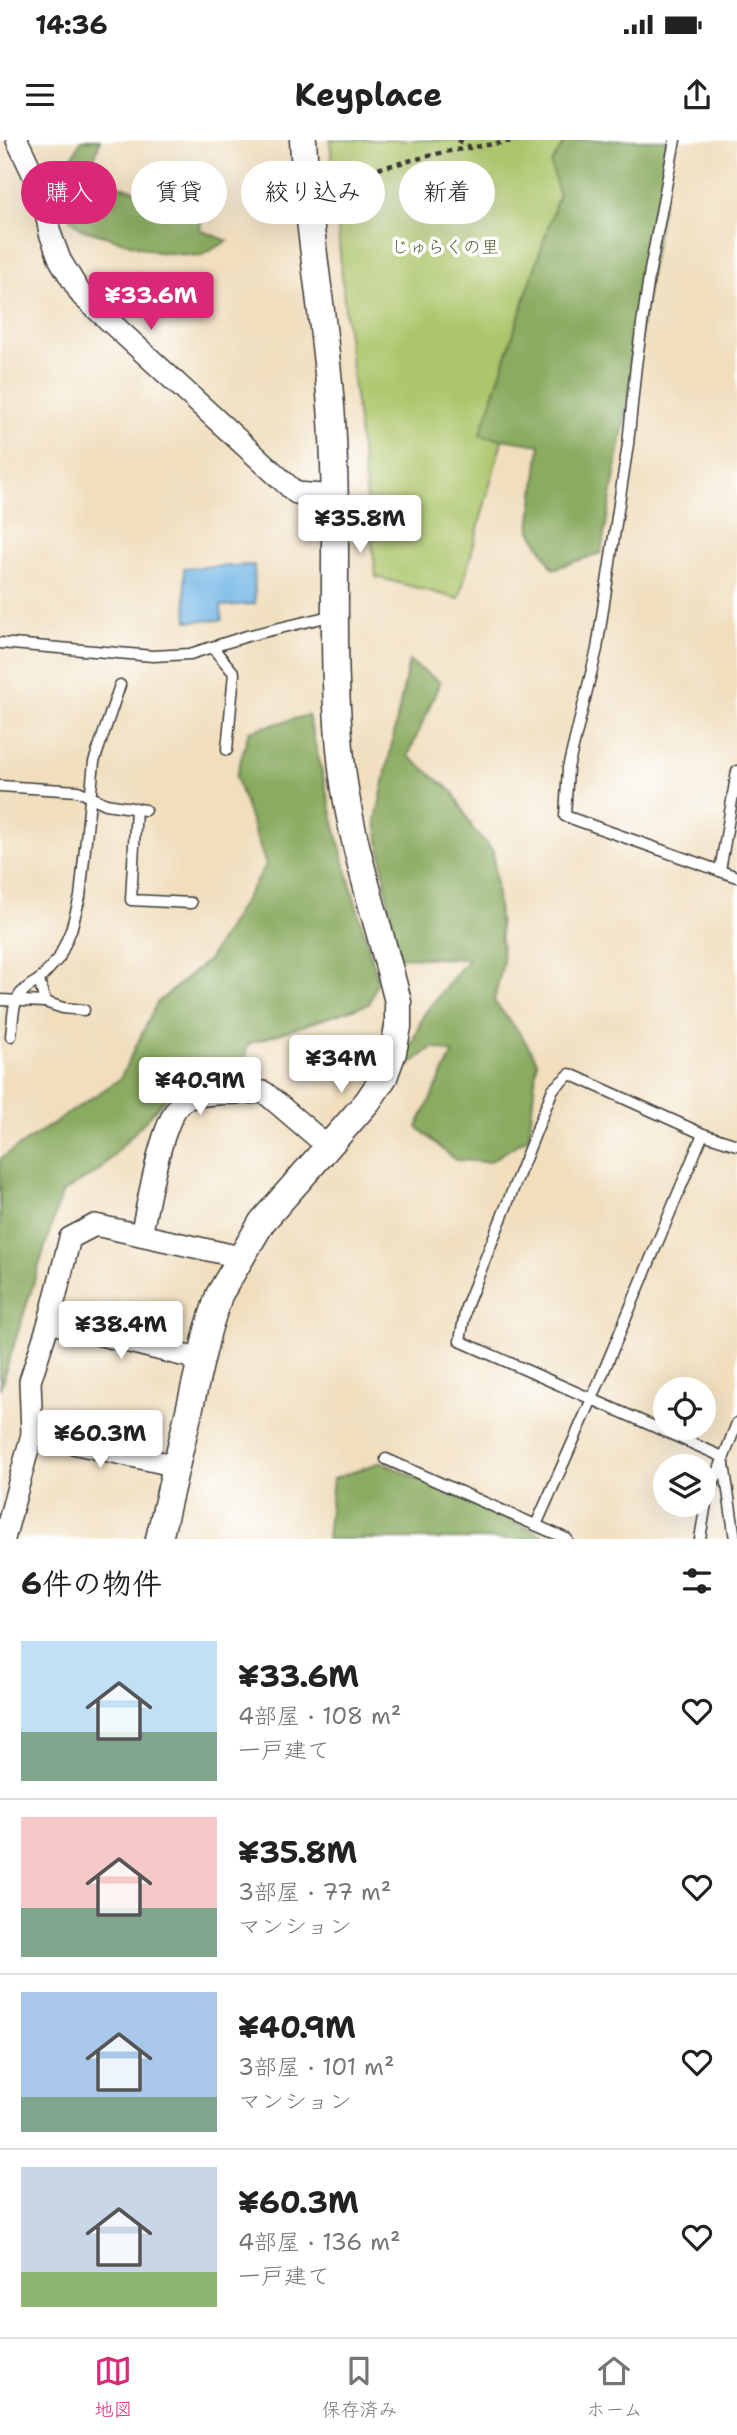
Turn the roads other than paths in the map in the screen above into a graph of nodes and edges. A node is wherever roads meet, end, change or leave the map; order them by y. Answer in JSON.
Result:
{"nodes":[{"id":1,"x":18,"y":140,"type":"edge"},
{"id":2,"x":303,"y":140,"type":"edge"},
{"id":3,"x":675,"y":140,"type":"edge"},
{"id":4,"x":337,"y":496,"type":"junction"},
{"id":5,"x":336,"y":615,"type":"junction"},
{"id":6,"x":0,"y":643,"type":"edge"},
{"id":7,"x":212,"y":647,"type":"junction"},
{"id":8,"x":120,"y":685,"type":"dead end"},
{"id":9,"x":227,"y":750,"type":"dead end"},
{"id":10,"x":737,"y":771,"type":"edge"},
{"id":11,"x":0,"y":786,"type":"edge"},
{"id":12,"x":89,"y":796,"type":"junction"},
{"id":13,"x":720,"y":871,"type":"junction"},
{"id":14,"x":737,"y":877,"type":"edge"},
{"id":15,"x":191,"y":903,"type":"dead end"},
{"id":16,"x":39,"y":980,"type":"junction"},
{"id":17,"x":0,"y":1000,"type":"edge"},
{"id":18,"x":16,"y":1001,"type":"junction"},
{"id":19,"x":45,"y":1002,"type":"junction"},
{"id":20,"x":84,"y":1010,"type":"dead end"},
{"id":21,"x":11,"y":1036,"type":"dead end"},
{"id":22,"x":703,"y":1134,"type":"junction"},
{"id":23,"x":326,"y":1145,"type":"junction"},
{"id":24,"x":737,"y":1145,"type":"edge"},
{"id":25,"x":141,"y":1235,"type":"junction"},
{"id":26,"x":240,"y":1257,"type":"junction"},
{"id":27,"x":49,"y":1322,"type":"junction"},
{"id":28,"x":202,"y":1360,"type":"junction"},
{"id":29,"x":592,"y":1399,"type":"junction"},
{"id":30,"x":737,"y":1423,"type":"edge"},
{"id":31,"x":32,"y":1434,"type":"junction"},
{"id":32,"x":723,"y":1457,"type":"junction"},
{"id":33,"x":386,"y":1459,"type":"dead end"},
{"id":34,"x":177,"y":1466,"type":"junction"},
{"id":35,"x":536,"y":1525,"type":"junction"},
{"id":36,"x":4,"y":1539,"type":"edge"},
{"id":37,"x":159,"y":1539,"type":"edge"},
{"id":38,"x":567,"y":1539,"type":"edge"},
{"id":39,"x":700,"y":1539,"type":"edge"},
{"id":40,"x":735,"y":1539,"type":"edge"}],
"edges":[{"from":1,"to":4,"type":"street"},
{"from":2,"to":4,"type":"street"},
{"from":3,"to":13,"type":"lane"},
{"from":4,"to":5,"type":"street"},
{"from":5,"to":7,"type":"lane"},
{"from":5,"to":23,"type":"street"},
{"from":6,"to":7,"type":"lane"},
{"from":7,"to":9,"type":"lane"},
{"from":8,"to":12,"type":"lane"},
{"from":10,"to":13,"type":"lane"},
{"from":11,"to":12,"type":"lane"},
{"from":12,"to":15,"type":"lane"},
{"from":12,"to":16,"type":"lane"},
{"from":13,"to":14,"type":"lane"},
{"from":16,"to":18,"type":"lane"},
{"from":16,"to":19,"type":"lane"},
{"from":17,"to":18,"type":"lane"},
{"from":18,"to":19,"type":"lane"},
{"from":18,"to":21,"type":"lane"},
{"from":19,"to":20,"type":"lane"},
{"from":22,"to":24,"type":"lane"},
{"from":22,"to":29,"type":"lane"},
{"from":22,"to":29,"type":"lane"},
{"from":23,"to":25,"type":"street"},
{"from":23,"to":26,"type":"street"},
{"from":25,"to":26,"type":"street"},
{"from":25,"to":27,"type":"street"},
{"from":26,"to":28,"type":"street"},
{"from":27,"to":28,"type":"street"},
{"from":27,"to":31,"type":"street"},
{"from":28,"to":34,"type":"street"},
{"from":29,"to":32,"type":"lane"},
{"from":29,"to":35,"type":"lane"},
{"from":30,"to":32,"type":"lane"},
{"from":31,"to":34,"type":"street"},
{"from":31,"to":36,"type":"street"},
{"from":32,"to":39,"type":"lane"},
{"from":32,"to":40,"type":"lane"},
{"from":33,"to":35,"type":"lane"},
{"from":34,"to":37,"type":"street"},
{"from":35,"to":38,"type":"lane"}]}
